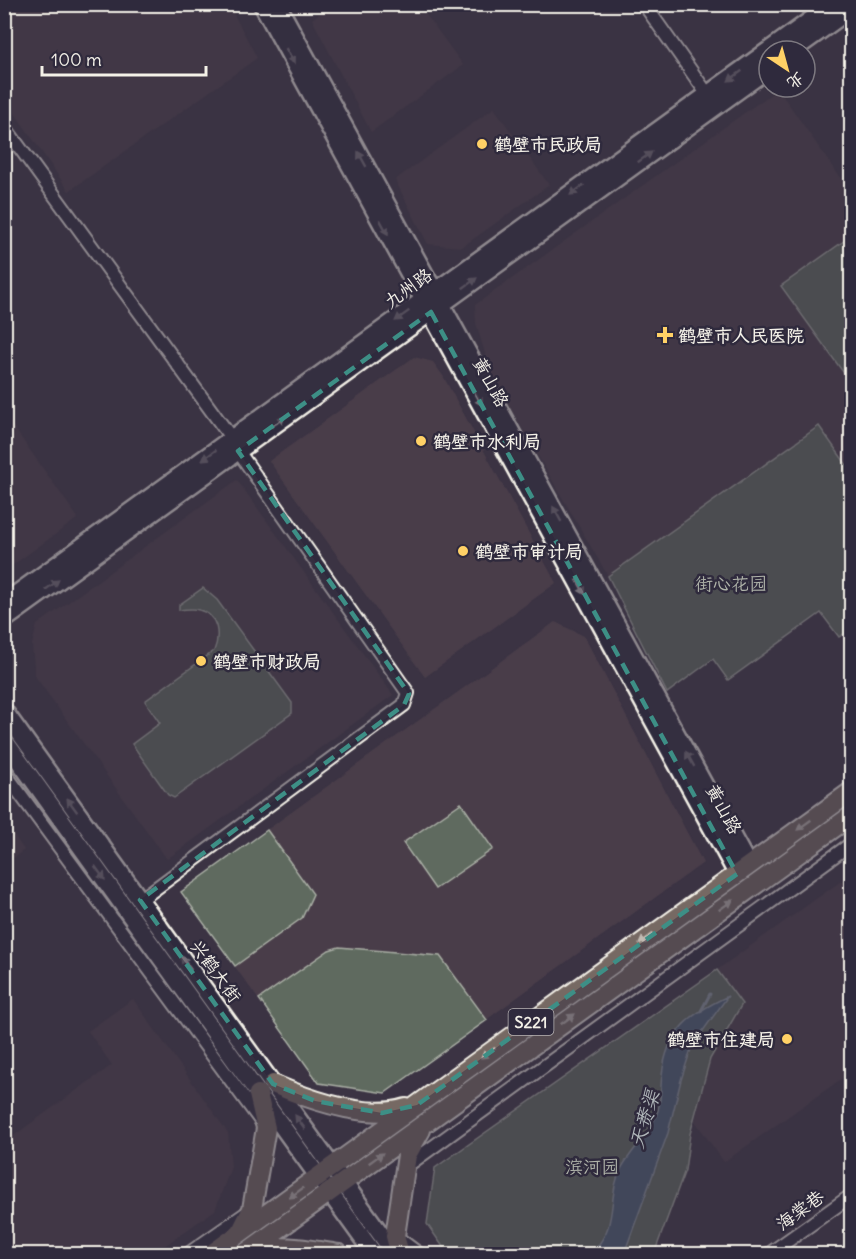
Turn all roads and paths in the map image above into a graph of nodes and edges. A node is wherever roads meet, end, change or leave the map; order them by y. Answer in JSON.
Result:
{"nodes":[{"id":1,"x":262,"y":4,"type":"edge"},
{"id":2,"x":644,"y":4,"type":"edge"},
{"id":3,"x":833,"y":4,"type":"edge"},
{"id":4,"x":284,"y":7,"type":"edge"},
{"id":5,"x":852,"y":8,"type":"edge"},
{"id":6,"x":809,"y":39,"type":"edge"},
{"id":7,"x":757,"y":76,"type":"edge"},
{"id":8,"x":708,"y":95,"type":"junction"},
{"id":9,"x":4,"y":126,"type":"edge"},
{"id":10,"x":433,"y":302,"type":"junction"},
{"id":11,"x":235,"y":445,"type":"junction"},
{"id":12,"x":4,"y":603,"type":"edge"},
{"id":13,"x":4,"y":620,"type":"edge"},
{"id":14,"x":4,"y":711,"type":"edge"},
{"id":15,"x":4,"y":740,"type":"edge"},
{"id":16,"x":4,"y":772,"type":"edge"},
{"id":17,"x":852,"y":791,"type":"edge"},
{"id":18,"x":852,"y":815,"type":"edge"},
{"id":19,"x":851,"y":844,"type":"edge"},
{"id":20,"x":743,"y":869,"type":"junction"},
{"id":21,"x":140,"y":900,"type":"junction"},
{"id":22,"x":266,"y":1089,"type":"junction"},
{"id":23,"x":417,"y":1105,"type":"junction"},
{"id":24,"x":430,"y":1119,"type":"junction"},
{"id":25,"x":266,"y":1128,"type":"junction"},
{"id":26,"x":404,"y":1168,"type":"junction"},
{"id":27,"x":325,"y":1172,"type":"junction"},
{"id":28,"x":336,"y":1187,"type":"junction"},
{"id":29,"x":852,"y":1195,"type":"edge"},
{"id":30,"x":252,"y":1209,"type":"junction"},
{"id":31,"x":240,"y":1234,"type":"junction"},
{"id":32,"x":395,"y":1236,"type":"junction"},
{"id":33,"x":286,"y":1251,"type":"edge"},
{"id":34,"x":188,"y":1254,"type":"edge"},
{"id":35,"x":211,"y":1254,"type":"edge"},
{"id":36,"x":245,"y":1254,"type":"edge"},
{"id":37,"x":339,"y":1254,"type":"edge"},
{"id":38,"x":374,"y":1254,"type":"edge"},
{"id":39,"x":398,"y":1254,"type":"edge"},
{"id":40,"x":419,"y":1254,"type":"edge"},
{"id":41,"x":769,"y":1254,"type":"edge"}],
"edges":[{"from":1,"to":10,"type":"street","name":"黄山路","one_way":true},
{"from":2,"to":8,"type":"street"},
{"from":3,"to":8,"type":"street","name":"九州路","one_way":true},
{"from":10,"to":4,"type":"street","name":"黄山路","one_way":true},
{"from":5,"to":6,"type":"street"},
{"from":10,"to":7,"type":"street","name":"九州路","one_way":true},
{"from":8,"to":10,"type":"street","name":"九州路","one_way":true},
{"from":9,"to":11,"type":"street"},
{"from":10,"to":11,"type":"street","name":"九州路"},
{"from":10,"to":20,"type":"street","name":"黄山路"},
{"from":11,"to":12,"type":"street","name":"九州路","one_way":true},
{"from":13,"to":11,"type":"street","name":"九州路","one_way":true},
{"from":11,"to":21,"type":"street"},
{"from":21,"to":14,"type":"street","name":"兴鹤大街","one_way":true},
{"from":15,"to":22,"type":"street","name":"兴鹤大街","one_way":true},
{"from":16,"to":25,"type":"street"},
{"from":17,"to":20,"type":"main road","number":"S221","one_way":true},
{"from":24,"to":18,"type":"main road","number":"S221","one_way":true},
{"from":19,"to":26,"type":"street"},
{"from":20,"to":23,"type":"main road","number":"S221","one_way":true},
{"from":22,"to":21,"type":"street","name":"兴鹤大街","one_way":true},
{"from":22,"to":23,"type":"main road"},
{"from":22,"to":25,"type":"main road"},
{"from":22,"to":27,"type":"street","name":"兴鹤大街"},
{"from":23,"to":27,"type":"main road","number":"S221"},
{"from":24,"to":26,"type":"main road"},
{"from":28,"to":24,"type":"main road","number":"S221","one_way":true},
{"from":25,"to":30,"type":"main road"},
{"from":26,"to":32,"type":"main road"},
{"from":27,"to":28,"type":"street","name":"兴鹤大街"},
{"from":27,"to":31,"type":"main road","number":"S221","one_way":true},
{"from":28,"to":36,"type":"main road","number":"S221"},
{"from":28,"to":38,"type":"street","name":"兴鹤大街"},
{"from":28,"to":39,"type":"street","name":"兴鹤大街"},
{"from":29,"to":41,"type":"street","name":"海棠巷"},
{"from":30,"to":31,"type":"main road"},
{"from":30,"to":34,"type":"street"},
{"from":31,"to":35,"type":"main road","number":"S221"},
{"from":32,"to":39,"type":"main road"},
{"from":32,"to":40,"type":"street"},
{"from":33,"to":36,"type":"main road"},
{"from":33,"to":37,"type":"main road"}]}
